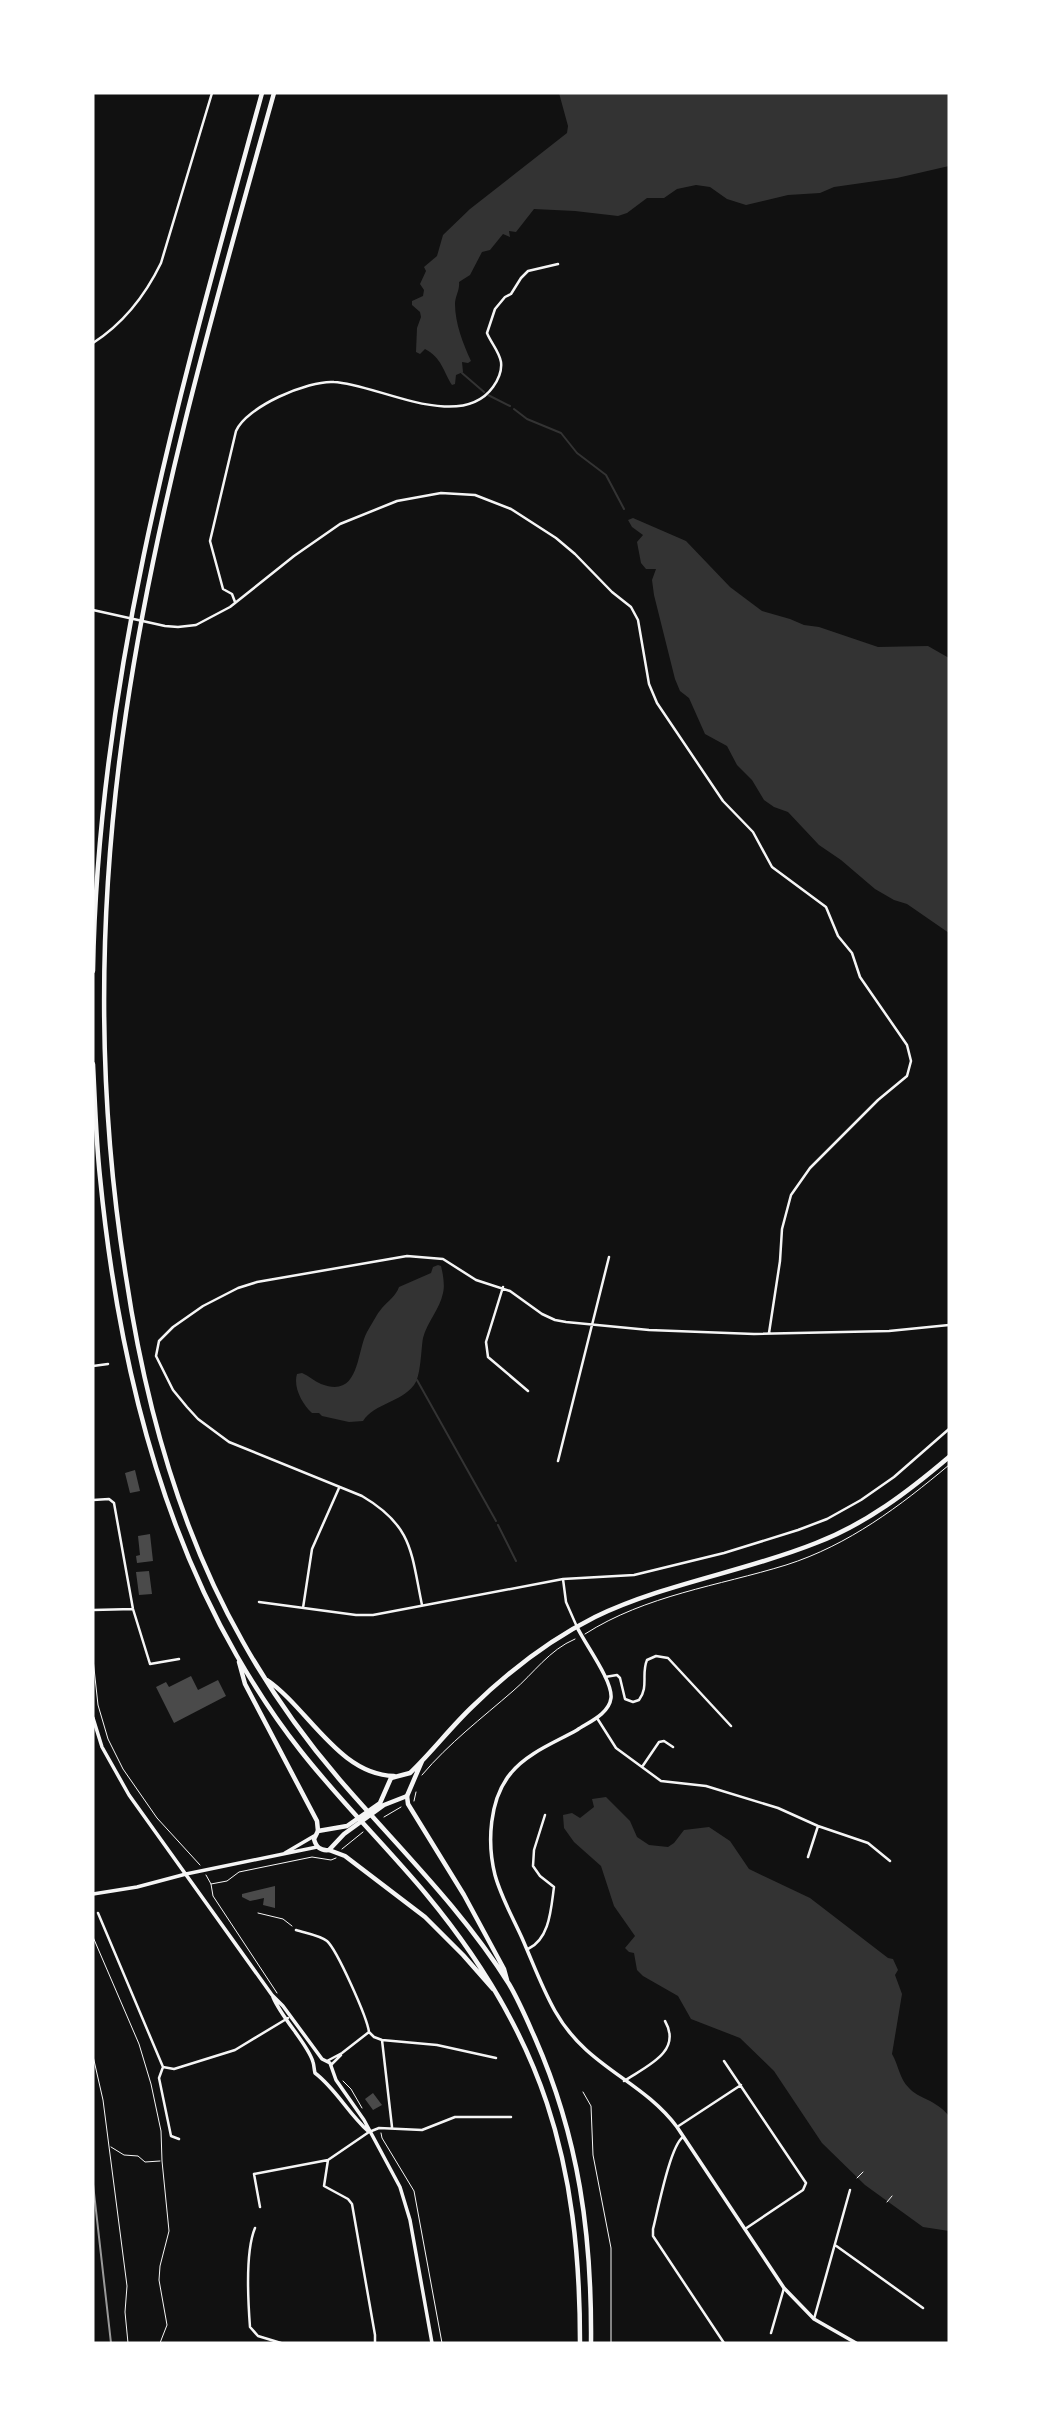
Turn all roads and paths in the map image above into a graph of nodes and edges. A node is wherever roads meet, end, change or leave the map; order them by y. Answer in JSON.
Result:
{"nodes":[{"id":1,"x":212,"y":93,"type":"edge"},
{"id":2,"x":262,"y":93,"type":"edge"},
{"id":3,"x":274,"y":93,"type":"edge"},
{"id":4,"x":558,"y":264,"type":"dead end"},
{"id":5,"x":93,"y":342,"type":"edge"},
{"id":6,"x":235,"y":603,"type":"junction"},
{"id":7,"x":93,"y":610,"type":"edge"},
{"id":8,"x":93,"y":971,"type":"edge"},
{"id":9,"x":93,"y":1065,"type":"edge"},
{"id":10,"x":609,"y":1257,"type":"dead end"},
{"id":11,"x":503,"y":1287,"type":"junction"},
{"id":12,"x":593,"y":1324,"type":"junction"},
{"id":13,"x":949,"y":1325,"type":"edge"},
{"id":14,"x":769,"y":1333,"type":"junction"},
{"id":15,"x":108,"y":1364,"type":"dead end"},
{"id":16,"x":93,"y":1366,"type":"edge"},
{"id":17,"x":528,"y":1391,"type":"dead end"},
{"id":18,"x":949,"y":1429,"type":"edge"},
{"id":19,"x":949,"y":1457,"type":"edge"},
{"id":20,"x":558,"y":1461,"type":"dead end"},
{"id":21,"x":949,"y":1465,"type":"edge"},
{"id":22,"x":339,"y":1488,"type":"junction"},
{"id":23,"x":93,"y":1500,"type":"edge"},
{"id":24,"x":563,"y":1579,"type":"junction"},
{"id":25,"x":260,"y":1602,"type":"dead end"},
{"id":26,"x":422,"y":1605,"type":"junction"},
{"id":27,"x":93,"y":1609,"type":"edge"},
{"id":28,"x":132,"y":1609,"type":"junction"},
{"id":29,"x":303,"y":1609,"type":"junction"},
{"id":30,"x":577,"y":1627,"type":"junction"},
{"id":31,"x":582,"y":1636,"type":"junction"},
{"id":32,"x":238,"y":1658,"type":"junction"},
{"id":33,"x":93,"y":1659,"type":"edge"},
{"id":34,"x":179,"y":1659,"type":"dead end"},
{"id":35,"x":604,"y":1677,"type":"junction"},
{"id":36,"x":263,"y":1678,"type":"junction"},
{"id":37,"x":93,"y":1718,"type":"edge"},
{"id":38,"x":597,"y":1718,"type":"junction"},
{"id":39,"x":731,"y":1726,"type":"dead end"},
{"id":40,"x":673,"y":1747,"type":"dead end"},
{"id":41,"x":422,"y":1761,"type":"junction"},
{"id":42,"x":642,"y":1767,"type":"junction"},
{"id":43,"x":423,"y":1774,"type":"dead end"},
{"id":44,"x":397,"y":1776,"type":"junction"},
{"id":45,"x":411,"y":1786,"type":"junction"},
{"id":46,"x":407,"y":1796,"type":"junction"},
{"id":47,"x":382,"y":1804,"type":"junction"},
{"id":48,"x":544,"y":1815,"type":"dead end"},
{"id":49,"x":818,"y":1826,"type":"junction"},
{"id":50,"x":348,"y":1828,"type":"junction"},
{"id":51,"x":316,"y":1834,"type":"junction"},
{"id":52,"x":356,"y":1837,"type":"dead end"},
{"id":53,"x":317,"y":1847,"type":"junction"},
{"id":54,"x":328,"y":1850,"type":"junction"},
{"id":55,"x":339,"y":1852,"type":"junction"},
{"id":56,"x":283,"y":1854,"type":"junction"},
{"id":57,"x":808,"y":1857,"type":"dead end"},
{"id":58,"x":890,"y":1861,"type":"dead end"},
{"id":59,"x":203,"y":1870,"type":"junction"},
{"id":60,"x":186,"y":1874,"type":"junction"},
{"id":61,"x":93,"y":1894,"type":"edge"},
{"id":62,"x":98,"y":1913,"type":"dead end"},
{"id":63,"x":258,"y":1913,"type":"dead end"},
{"id":64,"x":296,"y":1930,"type":"joint"},
{"id":65,"x":93,"y":1937,"type":"edge"},
{"id":66,"x":527,"y":1949,"type":"junction"},
{"id":67,"x":508,"y":1984,"type":"junction"},
{"id":68,"x":498,"y":1994,"type":"junction"},
{"id":69,"x":272,"y":1995,"type":"junction"},
{"id":70,"x":290,"y":2017,"type":"junction"},
{"id":71,"x":285,"y":2020,"type":"junction"},
{"id":72,"x":665,"y":2021,"type":"dead end"},
{"id":73,"x":369,"y":2032,"type":"junction"},
{"id":74,"x":382,"y":2040,"type":"junction"},
{"id":75,"x":93,"y":2056,"type":"edge"},
{"id":76,"x":496,"y":2058,"type":"dead end"},
{"id":77,"x":322,"y":2059,"type":"junction"},
{"id":78,"x":724,"y":2061,"type":"dead end"},
{"id":79,"x":314,"y":2064,"type":"junction"},
{"id":80,"x":330,"y":2066,"type":"junction"},
{"id":81,"x":163,"y":2067,"type":"junction"},
{"id":82,"x":322,"y":2077,"type":"junction"},
{"id":83,"x":624,"y":2081,"type":"junction"},
{"id":84,"x":741,"y":2085,"type":"junction"},
{"id":85,"x":583,"y":2092,"type":"dead end"},
{"id":86,"x":511,"y":2117,"type":"dead end"},
{"id":87,"x":677,"y":2127,"type":"junction"},
{"id":88,"x":392,"y":2128,"type":"junction"},
{"id":89,"x":369,"y":2132,"type":"junction"},
{"id":90,"x":683,"y":2137,"type":"junction"},
{"id":91,"x":180,"y":2139,"type":"dead end"},
{"id":92,"x":109,"y":2146,"type":"junction"},
{"id":93,"x":328,"y":2160,"type":"junction"},
{"id":94,"x":162,"y":2161,"type":"junction"},
{"id":95,"x":863,"y":2172,"type":"dead end"},
{"id":96,"x":857,"y":2178,"type":"dead end"},
{"id":97,"x":850,"y":2190,"type":"dead end"},
{"id":98,"x":892,"y":2196,"type":"dead end"},
{"id":99,"x":887,"y":2202,"type":"dead end"},
{"id":100,"x":260,"y":2207,"type":"dead end"},
{"id":101,"x":256,"y":2228,"type":"dead end"},
{"id":102,"x":746,"y":2229,"type":"junction"},
{"id":103,"x":835,"y":2245,"type":"junction"},
{"id":104,"x":784,"y":2288,"type":"junction"},
{"id":105,"x":922,"y":2308,"type":"dead end"},
{"id":106,"x":814,"y":2319,"type":"junction"},
{"id":107,"x":771,"y":2333,"type":"dead end"},
{"id":108,"x":848,"y":2342,"type":"edge"},
{"id":109,"x":128,"y":2343,"type":"edge"},
{"id":110,"x":160,"y":2343,"type":"edge"},
{"id":111,"x":281,"y":2343,"type":"edge"},
{"id":112,"x":375,"y":2343,"type":"edge"},
{"id":113,"x":432,"y":2343,"type":"edge"},
{"id":114,"x":579,"y":2343,"type":"edge"},
{"id":115,"x":591,"y":2343,"type":"edge"},
{"id":116,"x":611,"y":2343,"type":"edge"},
{"id":117,"x":724,"y":2343,"type":"edge"},
{"id":118,"x":856,"y":2343,"type":"edge"}],
"edges":[{"from":1,"to":5,"type":"street"},
{"from":2,"to":8,"type":"main road"},
{"from":3,"to":36,"type":"main road"},
{"from":4,"to":6,"type":"street"},
{"from":6,"to":7,"type":"street"},
{"from":6,"to":14,"type":"street"},
{"from":9,"to":32,"type":"main road"},
{"from":10,"to":12,"type":"street"},
{"from":11,"to":12,"type":"street"},
{"from":11,"to":17,"type":"street"},
{"from":11,"to":22,"type":"street"},
{"from":12,"to":14,"type":"street"},
{"from":12,"to":20,"type":"street"},
{"from":13,"to":14,"type":"street"},
{"from":15,"to":16,"type":"street"},
{"from":18,"to":24,"type":"street"},
{"from":19,"to":30,"type":"main road"},
{"from":21,"to":31,"type":"path"},
{"from":22,"to":26,"type":"street"},
{"from":22,"to":29,"type":"street"},
{"from":23,"to":28,"type":"street"},
{"from":24,"to":26,"type":"street"},
{"from":24,"to":30,"type":"street"},
{"from":25,"to":29,"type":"street"},
{"from":26,"to":29,"type":"street"},
{"from":27,"to":28,"type":"street"},
{"from":28,"to":34,"type":"street"},
{"from":30,"to":31,"type":"main road"},
{"from":30,"to":41,"type":"main road"},
{"from":31,"to":35,"type":"main road"},
{"from":31,"to":43,"type":"path"},
{"from":32,"to":51,"type":"main road"},
{"from":32,"to":68,"type":"main road"},
{"from":33,"to":59,"type":"path"},
{"from":35,"to":38,"type":"main road"},
{"from":35,"to":39,"type":"street"},
{"from":36,"to":44,"type":"main road"},
{"from":36,"to":67,"type":"main road"},
{"from":37,"to":60,"type":"main road"},
{"from":38,"to":42,"type":"street"},
{"from":38,"to":66,"type":"main road"},
{"from":40,"to":42,"type":"street"},
{"from":41,"to":44,"type":"main road"},
{"from":41,"to":45,"type":"main road"},
{"from":42,"to":49,"type":"street"},
{"from":44,"to":45,"type":"main road"},
{"from":44,"to":47,"type":"main road"},
{"from":45,"to":46,"type":"main road"},
{"from":46,"to":47,"type":"main road"},
{"from":46,"to":67,"type":"main road"},
{"from":47,"to":50,"type":"main road"},
{"from":48,"to":66,"type":"street"},
{"from":49,"to":57,"type":"street"},
{"from":49,"to":58,"type":"street"},
{"from":50,"to":51,"type":"main road"},
{"from":50,"to":54,"type":"main road"},
{"from":51,"to":53,"type":"main road"},
{"from":51,"to":56,"type":"main road"},
{"from":52,"to":55,"type":"path"},
{"from":53,"to":54,"type":"main road"},
{"from":53,"to":56,"type":"main road"},
{"from":54,"to":55,"type":"main road"},
{"from":55,"to":59,"type":"path"},
{"from":55,"to":68,"type":"main road"},
{"from":56,"to":59,"type":"main road"},
{"from":59,"to":60,"type":"main road"},
{"from":60,"to":61,"type":"main road"},
{"from":60,"to":69,"type":"main road"},
{"from":62,"to":81,"type":"street"},
{"from":63,"to":64,"type":"path"},
{"from":64,"to":73,"type":"street"},
{"from":65,"to":94,"type":"path"},
{"from":66,"to":83,"type":"main road"},
{"from":67,"to":115,"type":"main road"},
{"from":68,"to":114,"type":"main road"},
{"from":69,"to":70,"type":"main road"},
{"from":69,"to":71,"type":"main road"},
{"from":70,"to":71,"type":"street"},
{"from":70,"to":77,"type":"main road"},
{"from":71,"to":79,"type":"main road"},
{"from":71,"to":81,"type":"street"},
{"from":72,"to":83,"type":"street"},
{"from":73,"to":74,"type":"street"},
{"from":73,"to":80,"type":"street"},
{"from":74,"to":76,"type":"street"},
{"from":74,"to":88,"type":"street"},
{"from":75,"to":92,"type":"path"},
{"from":77,"to":79,"type":"main road"},
{"from":77,"to":80,"type":"main road"},
{"from":78,"to":84,"type":"street"},
{"from":79,"to":82,"type":"main road"},
{"from":80,"to":82,"type":"main road"},
{"from":80,"to":89,"type":"main road"},
{"from":81,"to":91,"type":"street"},
{"from":82,"to":89,"type":"main road"},
{"from":83,"to":87,"type":"main road"},
{"from":84,"to":87,"type":"street"},
{"from":84,"to":102,"type":"street"},
{"from":85,"to":116,"type":"path"},
{"from":86,"to":88,"type":"street"},
{"from":87,"to":90,"type":"main road"},
{"from":88,"to":89,"type":"street"},
{"from":89,"to":93,"type":"street"},
{"from":89,"to":113,"type":"main road"},
{"from":90,"to":102,"type":"main road"},
{"from":90,"to":117,"type":"street"},
{"from":92,"to":94,"type":"path"},
{"from":92,"to":109,"type":"path"},
{"from":93,"to":100,"type":"street"},
{"from":93,"to":112,"type":"street"},
{"from":94,"to":110,"type":"path"},
{"from":95,"to":96,"type":"path"},
{"from":97,"to":103,"type":"street"},
{"from":98,"to":99,"type":"path"},
{"from":101,"to":111,"type":"street"},
{"from":102,"to":104,"type":"main road"},
{"from":103,"to":105,"type":"street"},
{"from":103,"to":106,"type":"street"},
{"from":104,"to":106,"type":"main road"},
{"from":104,"to":107,"type":"street"},
{"from":106,"to":108,"type":"main road"},
{"from":108,"to":118,"type":"main road"}]}
